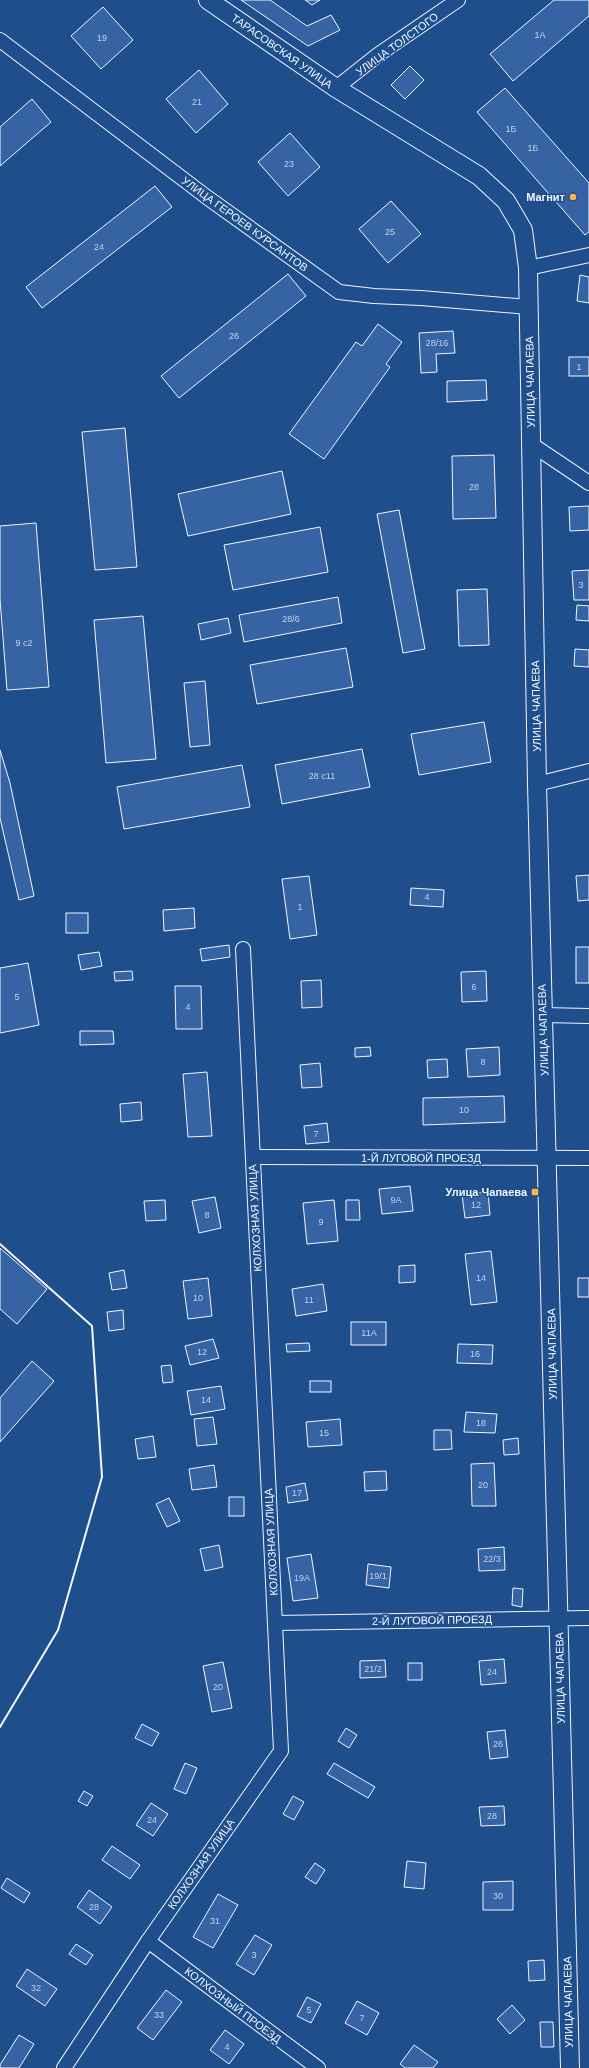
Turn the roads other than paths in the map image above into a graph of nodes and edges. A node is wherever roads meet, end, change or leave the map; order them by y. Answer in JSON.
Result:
{"nodes":[{"id":1,"x":208,"y":0,"type":"edge"},
{"id":2,"x":458,"y":0,"type":"edge"},
{"id":3,"x":0,"y":40,"type":"edge"},
{"id":4,"x":336,"y":88,"type":"junction"},
{"id":5,"x":589,"y":255,"type":"edge"},
{"id":6,"x":528,"y":268,"type":"junction"},
{"id":7,"x":529,"y":308,"type":"junction"},
{"id":8,"x":531,"y":444,"type":"junction"},
{"id":9,"x":589,"y":484,"type":"edge"},
{"id":10,"x":589,"y":771,"type":"edge"},
{"id":11,"x":537,"y":784,"type":"junction"},
{"id":12,"x":243,"y":949,"type":"dead end"},
{"id":13,"x":543,"y":1015,"type":"junction"},
{"id":14,"x":589,"y":1016,"type":"edge"},
{"id":15,"x":253,"y":1157,"type":"junction"},
{"id":16,"x":547,"y":1158,"type":"junction"},
{"id":17,"x":589,"y":1158,"type":"edge"},
{"id":18,"x":559,"y":1618,"type":"junction"},
{"id":19,"x":589,"y":1618,"type":"edge"},
{"id":20,"x":275,"y":1623,"type":"junction"},
{"id":21,"x":148,"y":1941,"type":"junction"},
{"id":22,"x":64,"y":2068,"type":"edge"},
{"id":23,"x":318,"y":2068,"type":"edge"},
{"id":24,"x":570,"y":2068,"type":"edge"}],
"edges":[{"from":1,"to":4,"type":"street","name":"ТАРАСОВСКАЯ УЛИЦА"},
{"from":2,"to":4,"type":"street","name":"УЛИЦА ТОЛСТОГО"},
{"from":3,"to":7,"type":"street","name":"УЛИЦА ГЕРОЕВ КУРСАНТОВ"},
{"from":4,"to":6,"type":"street","name":"УЛИЦА ЧАПАЕВА"},
{"from":5,"to":6,"type":"street"},
{"from":6,"to":7,"type":"street","name":"УЛИЦА ЧАПАЕВА"},
{"from":7,"to":8,"type":"street","name":"УЛИЦА ЧАПАЕВА"},
{"from":8,"to":9,"type":"street"},
{"from":8,"to":11,"type":"street","name":"УЛИЦА ЧАПАЕВА"},
{"from":10,"to":11,"type":"street"},
{"from":11,"to":13,"type":"street","name":"УЛИЦА ЧАПАЕВА"},
{"from":12,"to":15,"type":"street","name":"КОЛХОЗНАЯ УЛИЦА"},
{"from":13,"to":14,"type":"street"},
{"from":13,"to":16,"type":"street","name":"УЛИЦА ЧАПАЕВА"},
{"from":15,"to":16,"type":"street","name":"1-Й ЛУГОВОЙ ПРОЕЗД"},
{"from":15,"to":20,"type":"street","name":"КОЛХОЗНАЯ УЛИЦА"},
{"from":16,"to":17,"type":"street","name":"1-Й ЛУГОВОЙ ПРОЕЗД"},
{"from":16,"to":18,"type":"street","name":"УЛИЦА ЧАПАЕВА"},
{"from":18,"to":19,"type":"street","name":"2-Й ЛУГОВОЙ ПРОЕЗД"},
{"from":18,"to":20,"type":"street","name":"2-Й ЛУГОВОЙ ПРОЕЗД"},
{"from":18,"to":24,"type":"street","name":"УЛИЦА ЧАПАЕВА"},
{"from":20,"to":21,"type":"street","name":"КОЛХОЗНАЯ УЛИЦА"},
{"from":21,"to":22,"type":"street","name":"КОЛХОЗНАЯ УЛИЦА"},
{"from":21,"to":23,"type":"street","name":"КОЛХОЗНЫЙ ПРОЕЗД"}]}
